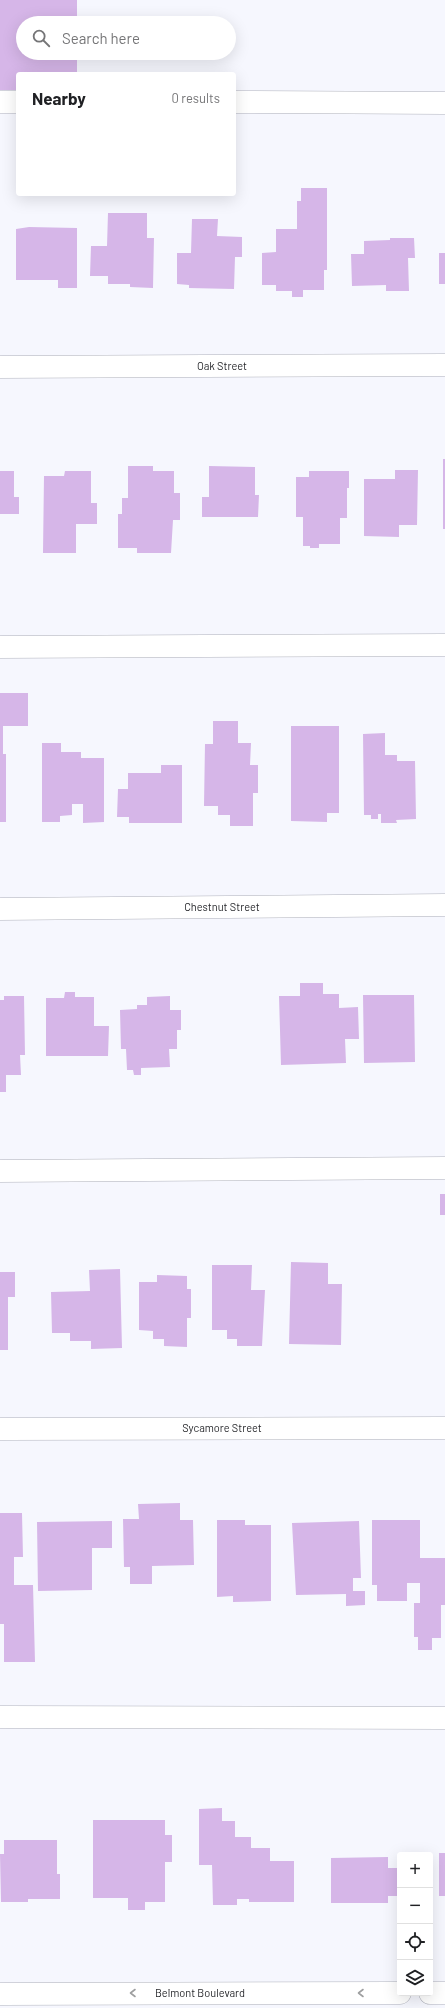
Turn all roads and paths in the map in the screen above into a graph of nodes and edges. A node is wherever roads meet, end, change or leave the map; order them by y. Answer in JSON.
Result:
{"nodes":[{"id":1,"x":0,"y":102,"type":"edge"},
{"id":2,"x":16,"y":102,"type":"edge"},
{"id":3,"x":236,"y":102,"type":"edge"},
{"id":4,"x":445,"y":103,"type":"edge"},
{"id":5,"x":445,"y":364,"type":"edge"},
{"id":6,"x":0,"y":367,"type":"edge"},
{"id":7,"x":445,"y":645,"type":"edge"},
{"id":8,"x":0,"y":647,"type":"edge"},
{"id":9,"x":445,"y":905,"type":"edge"},
{"id":10,"x":0,"y":909,"type":"edge"},
{"id":11,"x":445,"y":1168,"type":"edge"},
{"id":12,"x":0,"y":1171,"type":"edge"},
{"id":13,"x":445,"y":1428,"type":"edge"},
{"id":14,"x":0,"y":1429,"type":"edge"},
{"id":15,"x":0,"y":1717,"type":"edge"},
{"id":16,"x":445,"y":1718,"type":"edge"},
{"id":17,"x":397,"y":1993,"type":"edge"},
{"id":18,"x":433,"y":1993,"type":"edge"},
{"id":19,"x":445,"y":1993,"type":"edge"},
{"id":20,"x":0,"y":1994,"type":"edge"},
{"id":21,"x":197,"y":2001,"type":"edge"}],
"edges":[{"from":1,"to":2,"type":"street"},
{"from":3,"to":4,"type":"street"},
{"from":5,"to":6,"type":"street","name":"Oak Street"},
{"from":7,"to":8,"type":"street"},
{"from":9,"to":10,"type":"street","name":"Chestnut Street"},
{"from":11,"to":12,"type":"street"},
{"from":13,"to":14,"type":"street","name":"Sycamore Street"},
{"from":15,"to":16,"type":"street"},
{"from":17,"to":21,"type":"street","name":"Belmont Boulevard","one_way":true},
{"from":18,"to":19,"type":"street"},
{"from":21,"to":20,"type":"street","name":"Belmont Boulevard","one_way":true}]}
